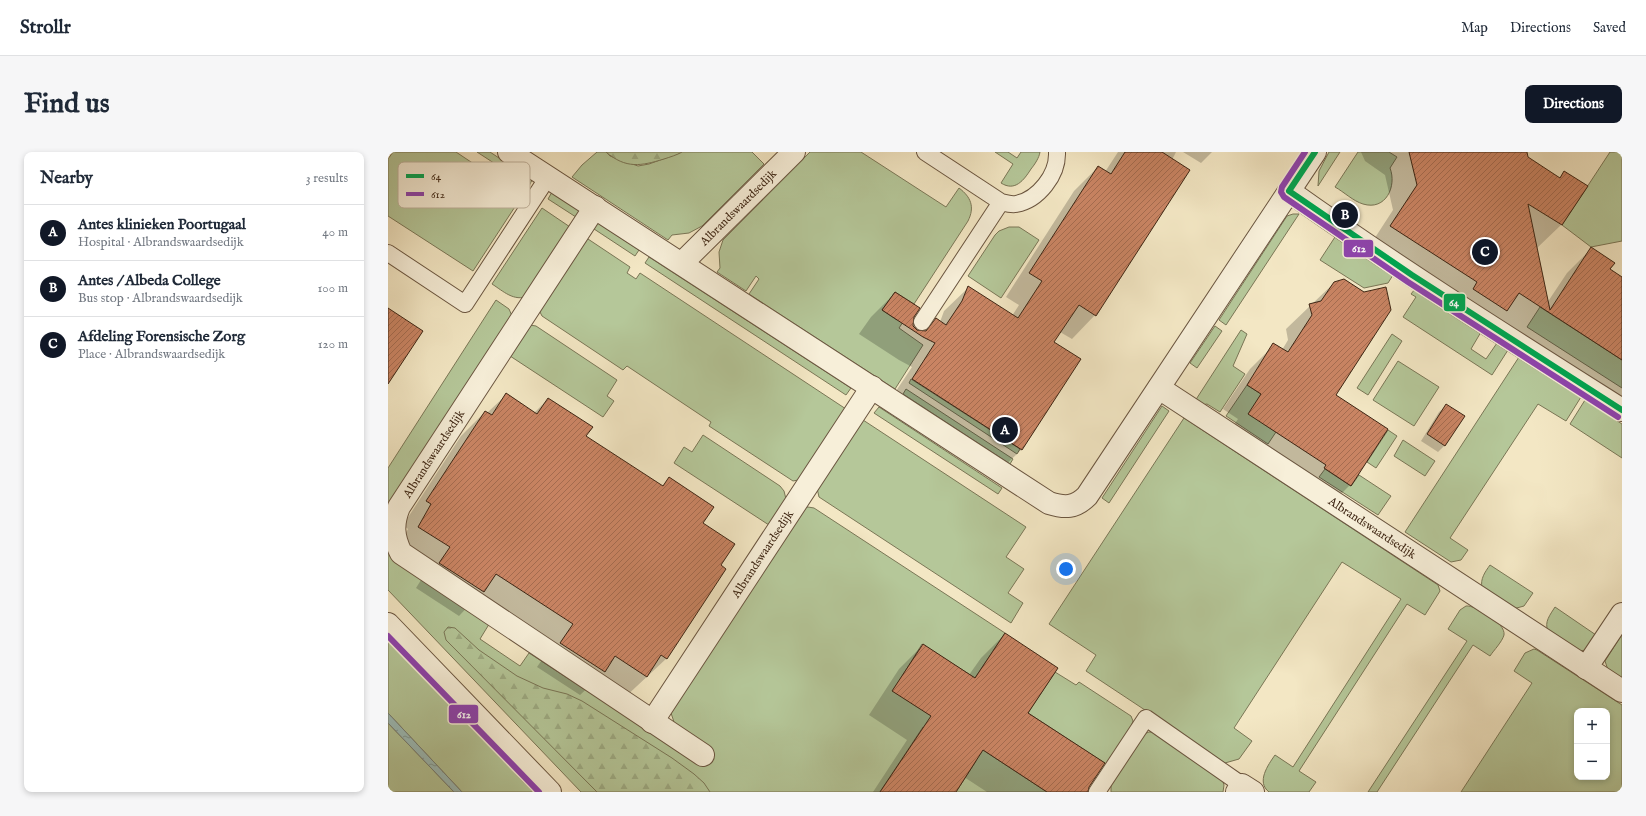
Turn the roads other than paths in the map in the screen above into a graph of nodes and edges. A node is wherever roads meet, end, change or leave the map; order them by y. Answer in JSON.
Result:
{"nodes":[{"id":1,"x":510,"y":152,"type":"edge"},
{"id":2,"x":794,"y":152,"type":"edge"},
{"id":3,"x":925,"y":152,"type":"edge"},
{"id":4,"x":1057,"y":152,"type":"edge"},
{"id":5,"x":1314,"y":152,"type":"edge"},
{"id":6,"x":525,"y":162,"type":"edge"},
{"id":7,"x":530,"y":165,"type":"edge"},
{"id":8,"x":548,"y":177,"type":"junction"},
{"id":9,"x":1289,"y":191,"type":"junction"},
{"id":10,"x":1001,"y":202,"type":"junction"},
{"id":11,"x":530,"y":205,"type":"edge"},
{"id":12,"x":595,"y":207,"type":"junction"},
{"id":13,"x":528,"y":208,"type":"edge"},
{"id":14,"x":388,"y":253,"type":"edge"},
{"id":15,"x":682,"y":263,"type":"junction"},
{"id":16,"x":922,"y":322,"type":"dead end"},
{"id":17,"x":872,"y":387,"type":"junction"},
{"id":18,"x":1159,"y":388,"type":"junction"},
{"id":19,"x":1622,"y":410,"type":"edge"},
{"id":20,"x":1622,"y":614,"type":"edge"},
{"id":21,"x":388,"y":624,"type":"edge"},
{"id":22,"x":1586,"y":668,"type":"junction"},
{"id":23,"x":1622,"y":691,"type":"edge"},
{"id":24,"x":652,"y":722,"type":"junction"},
{"id":25,"x":703,"y":755,"type":"dead end"},
{"id":26,"x":1244,"y":790,"type":"edge"},
{"id":27,"x":550,"y":792,"type":"edge"},
{"id":28,"x":1097,"y":792,"type":"edge"}],
"edges":[{"from":1,"to":6,"type":"street"},
{"from":2,"to":15,"type":"street","name":"Albrandswaardsedijk"},
{"from":3,"to":10,"type":"lane"},
{"from":4,"to":10,"type":"lane"},
{"from":5,"to":9,"type":"street"},
{"from":7,"to":8,"type":"street"},
{"from":8,"to":11,"type":"lane"},
{"from":8,"to":12,"type":"street"},
{"from":9,"to":18,"type":"street"},
{"from":9,"to":19,"type":"street"},
{"from":10,"to":16,"type":"lane"},
{"from":12,"to":15,"type":"street"},
{"from":12,"to":24,"type":"street","name":"Albrandswaardsedijk"},
{"from":13,"to":14,"type":"lane"},
{"from":15,"to":17,"type":"street"},
{"from":17,"to":18,"type":"street"},
{"from":17,"to":24,"type":"street","name":"Albrandswaardsedijk"},
{"from":18,"to":22,"type":"street","name":"Albrandswaardsedijk"},
{"from":20,"to":22,"type":"street"},
{"from":21,"to":27,"type":"street"},
{"from":22,"to":23,"type":"street","name":"Albrandswaardsedijk"},
{"from":24,"to":25,"type":"street","name":"Albrandswaardsedijk"},
{"from":26,"to":28,"type":"lane"}]}
